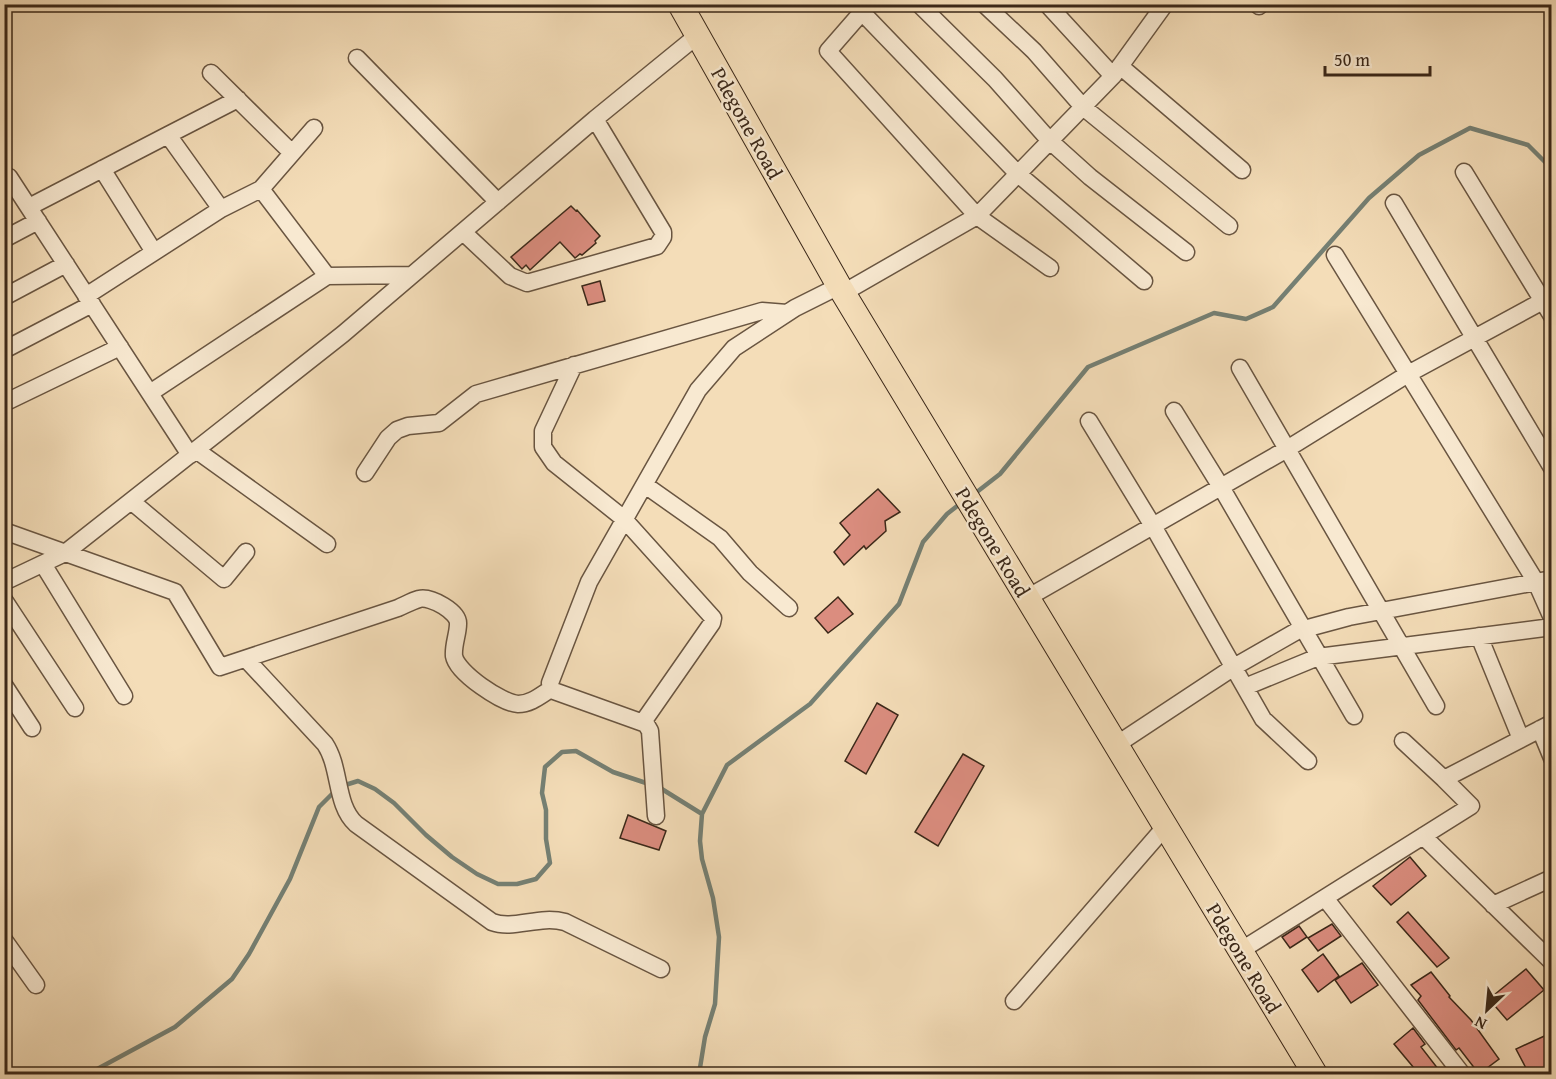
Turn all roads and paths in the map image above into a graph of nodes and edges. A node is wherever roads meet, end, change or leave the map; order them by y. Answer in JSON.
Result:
{"nodes":[{"id":1,"x":680,"y":4,"type":"edge"},
{"id":2,"x":919,"y":4,"type":"edge"},
{"id":3,"x":984,"y":4,"type":"edge"},
{"id":4,"x":1047,"y":4,"type":"edge"},
{"id":5,"x":1165,"y":4,"type":"edge"},
{"id":6,"x":861,"y":7,"type":"edge"},
{"id":7,"x":698,"y":34,"type":"junction"},
{"id":8,"x":357,"y":58,"type":"dead end"},
{"id":9,"x":1116,"y":71,"type":"junction"},
{"id":10,"x":211,"y":73,"type":"dead end"},
{"id":11,"x":238,"y":99,"type":"junction"},
{"id":12,"x":1083,"y":107,"type":"junction"},
{"id":13,"x":595,"y":119,"type":"junction"},
{"id":14,"x":314,"y":128,"type":"dead end"},
{"id":15,"x":168,"y":135,"type":"junction"},
{"id":16,"x":1050,"y":141,"type":"junction"},
{"id":17,"x":292,"y":153,"type":"junction"},
{"id":18,"x":102,"y":169,"type":"junction"},
{"id":19,"x":1242,"y":170,"type":"dead end"},
{"id":20,"x":1464,"y":172,"type":"dead end"},
{"id":21,"x":1018,"y":174,"type":"junction"},
{"id":22,"x":4,"y":179,"type":"edge"},
{"id":23,"x":261,"y":189,"type":"junction"},
{"id":24,"x":498,"y":202,"type":"junction"},
{"id":25,"x":1394,"y":203,"type":"dead end"},
{"id":26,"x":221,"y":209,"type":"junction"},
{"id":27,"x":33,"y":214,"type":"junction"},
{"id":28,"x":977,"y":216,"type":"junction"},
{"id":29,"x":1229,"y":226,"type":"dead end"},
{"id":30,"x":463,"y":232,"type":"junction"},
{"id":31,"x":4,"y":239,"type":"edge"},
{"id":32,"x":154,"y":252,"type":"junction"},
{"id":33,"x":1186,"y":252,"type":"dead end"},
{"id":34,"x":1335,"y":255,"type":"dead end"},
{"id":35,"x":66,"y":264,"type":"junction"},
{"id":36,"x":1050,"y":268,"type":"dead end"},
{"id":37,"x":412,"y":275,"type":"junction"},
{"id":38,"x":327,"y":276,"type":"junction"},
{"id":39,"x":1144,"y":281,"type":"dead end"},
{"id":40,"x":841,"y":290,"type":"junction"},
{"id":41,"x":4,"y":297,"type":"edge"},
{"id":42,"x":1547,"y":298,"type":"edge"},
{"id":43,"x":89,"y":300,"type":"junction"},
{"id":44,"x":787,"y":313,"type":"junction"},
{"id":45,"x":1551,"y":316,"type":"edge"},
{"id":46,"x":1474,"y":338,"type":"junction"},
{"id":47,"x":120,"y":347,"type":"junction"},
{"id":48,"x":4,"y":350,"type":"edge"},
{"id":49,"x":574,"y":365,"type":"junction"},
{"id":50,"x":1240,"y":368,"type":"dead end"},
{"id":51,"x":1408,"y":374,"type":"junction"},
{"id":52,"x":150,"y":393,"type":"junction"},
{"id":53,"x":4,"y":403,"type":"edge"},
{"id":54,"x":1174,"y":411,"type":"dead end"},
{"id":55,"x":1089,"y":420,"type":"dead end"},
{"id":56,"x":1287,"y":449,"type":"junction"},
{"id":57,"x":193,"y":452,"type":"junction"},
{"id":58,"x":1551,"y":468,"type":"edge"},
{"id":59,"x":365,"y":473,"type":"dead end"},
{"id":60,"x":645,"y":485,"type":"junction"},
{"id":61,"x":1221,"y":487,"type":"junction"},
{"id":62,"x":131,"y":501,"type":"junction"},
{"id":63,"x":623,"y":518,"type":"junction"},
{"id":64,"x":1153,"y":526,"type":"junction"},
{"id":65,"x":4,"y":531,"type":"edge"},
{"id":66,"x":327,"y":544,"type":"dead end"},
{"id":67,"x":246,"y":552,"type":"dead end"},
{"id":68,"x":65,"y":553,"type":"junction"},
{"id":69,"x":43,"y":564,"type":"junction"},
{"id":70,"x":1544,"y":581,"type":"edge"},
{"id":71,"x":4,"y":582,"type":"edge"},
{"id":72,"x":1027,"y":598,"type":"junction"},
{"id":73,"x":4,"y":600,"type":"edge"},
{"id":74,"x":789,"y":608,"type":"dead end"},
{"id":75,"x":1382,"y":610,"type":"junction"},
{"id":76,"x":1551,"y":618,"type":"edge"},
{"id":77,"x":1551,"y":627,"type":"edge"},
{"id":78,"x":1303,"y":630,"type":"junction"},
{"id":79,"x":1479,"y":636,"type":"junction"},
{"id":80,"x":1402,"y":645,"type":"junction"},
{"id":81,"x":1318,"y":657,"type":"junction"},
{"id":82,"x":246,"y":659,"type":"junction"},
{"id":83,"x":1234,"y":667,"type":"junction"},
{"id":84,"x":4,"y":685,"type":"edge"},
{"id":85,"x":1245,"y":687,"type":"junction"},
{"id":86,"x":551,"y":688,"type":"junction"},
{"id":87,"x":124,"y":696,"type":"dead end"},
{"id":88,"x":1436,"y":706,"type":"dead end"},
{"id":89,"x":75,"y":708,"type":"dead end"},
{"id":90,"x":1354,"y":716,"type":"dead end"},
{"id":91,"x":643,"y":722,"type":"junction"},
{"id":92,"x":1546,"y":726,"type":"edge"},
{"id":93,"x":32,"y":728,"type":"dead end"},
{"id":94,"x":1521,"y":739,"type":"junction"},
{"id":95,"x":1403,"y":741,"type":"dead end"},
{"id":96,"x":1116,"y":745,"type":"junction"},
{"id":97,"x":1551,"y":758,"type":"edge"},
{"id":98,"x":1308,"y":761,"type":"dead end"},
{"id":99,"x":1444,"y":779,"type":"junction"},
{"id":100,"x":655,"y":808,"type":"dead end"},
{"id":101,"x":1165,"y":827,"type":"junction"},
{"id":102,"x":1423,"y":836,"type":"junction"},
{"id":103,"x":1551,"y":878,"type":"edge"},
{"id":104,"x":1325,"y":898,"type":"junction"},
{"id":105,"x":1493,"y":905,"type":"junction"},
{"id":106,"x":4,"y":940,"type":"edge"},
{"id":107,"x":1240,"y":951,"type":"junction"},
{"id":108,"x":1551,"y":962,"type":"edge"},
{"id":109,"x":661,"y":969,"type":"dead end"},
{"id":110,"x":36,"y":985,"type":"dead end"},
{"id":111,"x":1014,"y":1001,"type":"dead end"},
{"id":112,"x":1315,"y":1074,"type":"edge"},
{"id":113,"x":1462,"y":1074,"type":"edge"}],
"edges":[{"from":1,"to":7,"type":"highway","name":"Pdegone Road"},
{"from":2,"to":16,"type":"street"},
{"from":3,"to":12,"type":"street"},
{"from":4,"to":9,"type":"street"},
{"from":5,"to":9,"type":"street"},
{"from":6,"to":21,"type":"street"},
{"from":6,"to":28,"type":"street"},
{"from":7,"to":13,"type":"street"},
{"from":7,"to":40,"type":"highway","name":"Pdegone Road"},
{"from":8,"to":24,"type":"street"},
{"from":9,"to":12,"type":"street"},
{"from":9,"to":19,"type":"street"},
{"from":10,"to":11,"type":"street"},
{"from":11,"to":15,"type":"street"},
{"from":11,"to":17,"type":"street"},
{"from":12,"to":16,"type":"street"},
{"from":12,"to":29,"type":"street"},
{"from":13,"to":24,"type":"street"},
{"from":13,"to":30,"type":"street"},
{"from":14,"to":17,"type":"street"},
{"from":15,"to":18,"type":"street"},
{"from":15,"to":26,"type":"street"},
{"from":16,"to":21,"type":"street"},
{"from":16,"to":33,"type":"street"},
{"from":17,"to":23,"type":"street"},
{"from":18,"to":27,"type":"street"},
{"from":18,"to":32,"type":"street"},
{"from":20,"to":42,"type":"street"},
{"from":21,"to":28,"type":"street"},
{"from":21,"to":39,"type":"street"},
{"from":22,"to":27,"type":"street"},
{"from":23,"to":26,"type":"street"},
{"from":23,"to":38,"type":"street"},
{"from":24,"to":30,"type":"street"},
{"from":25,"to":46,"type":"street"},
{"from":26,"to":32,"type":"street"},
{"from":27,"to":31,"type":"street"},
{"from":27,"to":35,"type":"street"},
{"from":28,"to":36,"type":"street"},
{"from":28,"to":40,"type":"street"},
{"from":30,"to":37,"type":"street"},
{"from":32,"to":43,"type":"street"},
{"from":34,"to":51,"type":"street"},
{"from":35,"to":41,"type":"street"},
{"from":35,"to":43,"type":"street"},
{"from":37,"to":38,"type":"street"},
{"from":37,"to":57,"type":"street"},
{"from":38,"to":52,"type":"street"},
{"from":40,"to":44,"type":"street"},
{"from":40,"to":72,"type":"highway","name":"Pdegone Road"},
{"from":42,"to":45,"type":"street"},
{"from":42,"to":46,"type":"street"},
{"from":43,"to":47,"type":"street"},
{"from":43,"to":48,"type":"street"},
{"from":44,"to":49,"type":"street"},
{"from":44,"to":60,"type":"street"},
{"from":46,"to":51,"type":"street"},
{"from":46,"to":58,"type":"street"},
{"from":47,"to":52,"type":"street"},
{"from":47,"to":53,"type":"street"},
{"from":49,"to":59,"type":"street"},
{"from":49,"to":63,"type":"street"},
{"from":50,"to":56,"type":"street"},
{"from":51,"to":56,"type":"street"},
{"from":51,"to":70,"type":"street"},
{"from":52,"to":57,"type":"street"},
{"from":54,"to":61,"type":"street"},
{"from":55,"to":64,"type":"street"},
{"from":56,"to":61,"type":"street"},
{"from":56,"to":75,"type":"street"},
{"from":57,"to":62,"type":"street"},
{"from":57,"to":66,"type":"street"},
{"from":60,"to":63,"type":"street"},
{"from":60,"to":74,"type":"street"},
{"from":61,"to":64,"type":"street"},
{"from":61,"to":78,"type":"street"},
{"from":62,"to":67,"type":"street"},
{"from":62,"to":68,"type":"street"},
{"from":63,"to":86,"type":"street"},
{"from":63,"to":91,"type":"street"},
{"from":64,"to":72,"type":"street"},
{"from":64,"to":83,"type":"street"},
{"from":65,"to":68,"type":"street"},
{"from":68,"to":69,"type":"street"},
{"from":68,"to":82,"type":"street"},
{"from":69,"to":71,"type":"street"},
{"from":69,"to":87,"type":"street"},
{"from":70,"to":75,"type":"street"},
{"from":70,"to":76,"type":"street"},
{"from":72,"to":96,"type":"highway","name":"Pdegone Road"},
{"from":73,"to":89,"type":"street"},
{"from":75,"to":78,"type":"street"},
{"from":75,"to":80,"type":"street"},
{"from":77,"to":79,"type":"street"},
{"from":78,"to":81,"type":"street"},
{"from":78,"to":83,"type":"street"},
{"from":79,"to":80,"type":"street"},
{"from":79,"to":94,"type":"street"},
{"from":80,"to":81,"type":"street"},
{"from":80,"to":88,"type":"street"},
{"from":81,"to":85,"type":"street"},
{"from":81,"to":90,"type":"street"},
{"from":82,"to":86,"type":"street"},
{"from":82,"to":109,"type":"street"},
{"from":83,"to":85,"type":"street"},
{"from":83,"to":96,"type":"street"},
{"from":84,"to":93,"type":"street"},
{"from":85,"to":98,"type":"street"},
{"from":86,"to":91,"type":"street"},
{"from":91,"to":100,"type":"street"},
{"from":92,"to":94,"type":"street"},
{"from":92,"to":97,"type":"street"},
{"from":94,"to":99,"type":"street"},
{"from":95,"to":99,"type":"street"},
{"from":96,"to":101,"type":"highway","name":"Pdegone Road"},
{"from":99,"to":102,"type":"street"},
{"from":101,"to":107,"type":"highway","name":"Pdegone Road"},
{"from":101,"to":111,"type":"street"},
{"from":102,"to":104,"type":"street"},
{"from":102,"to":105,"type":"street"},
{"from":103,"to":105,"type":"street"},
{"from":104,"to":107,"type":"street"},
{"from":104,"to":113,"type":"street"},
{"from":105,"to":108,"type":"street"},
{"from":106,"to":110,"type":"street"},
{"from":107,"to":112,"type":"highway","name":"Pdegone Road"}]}
